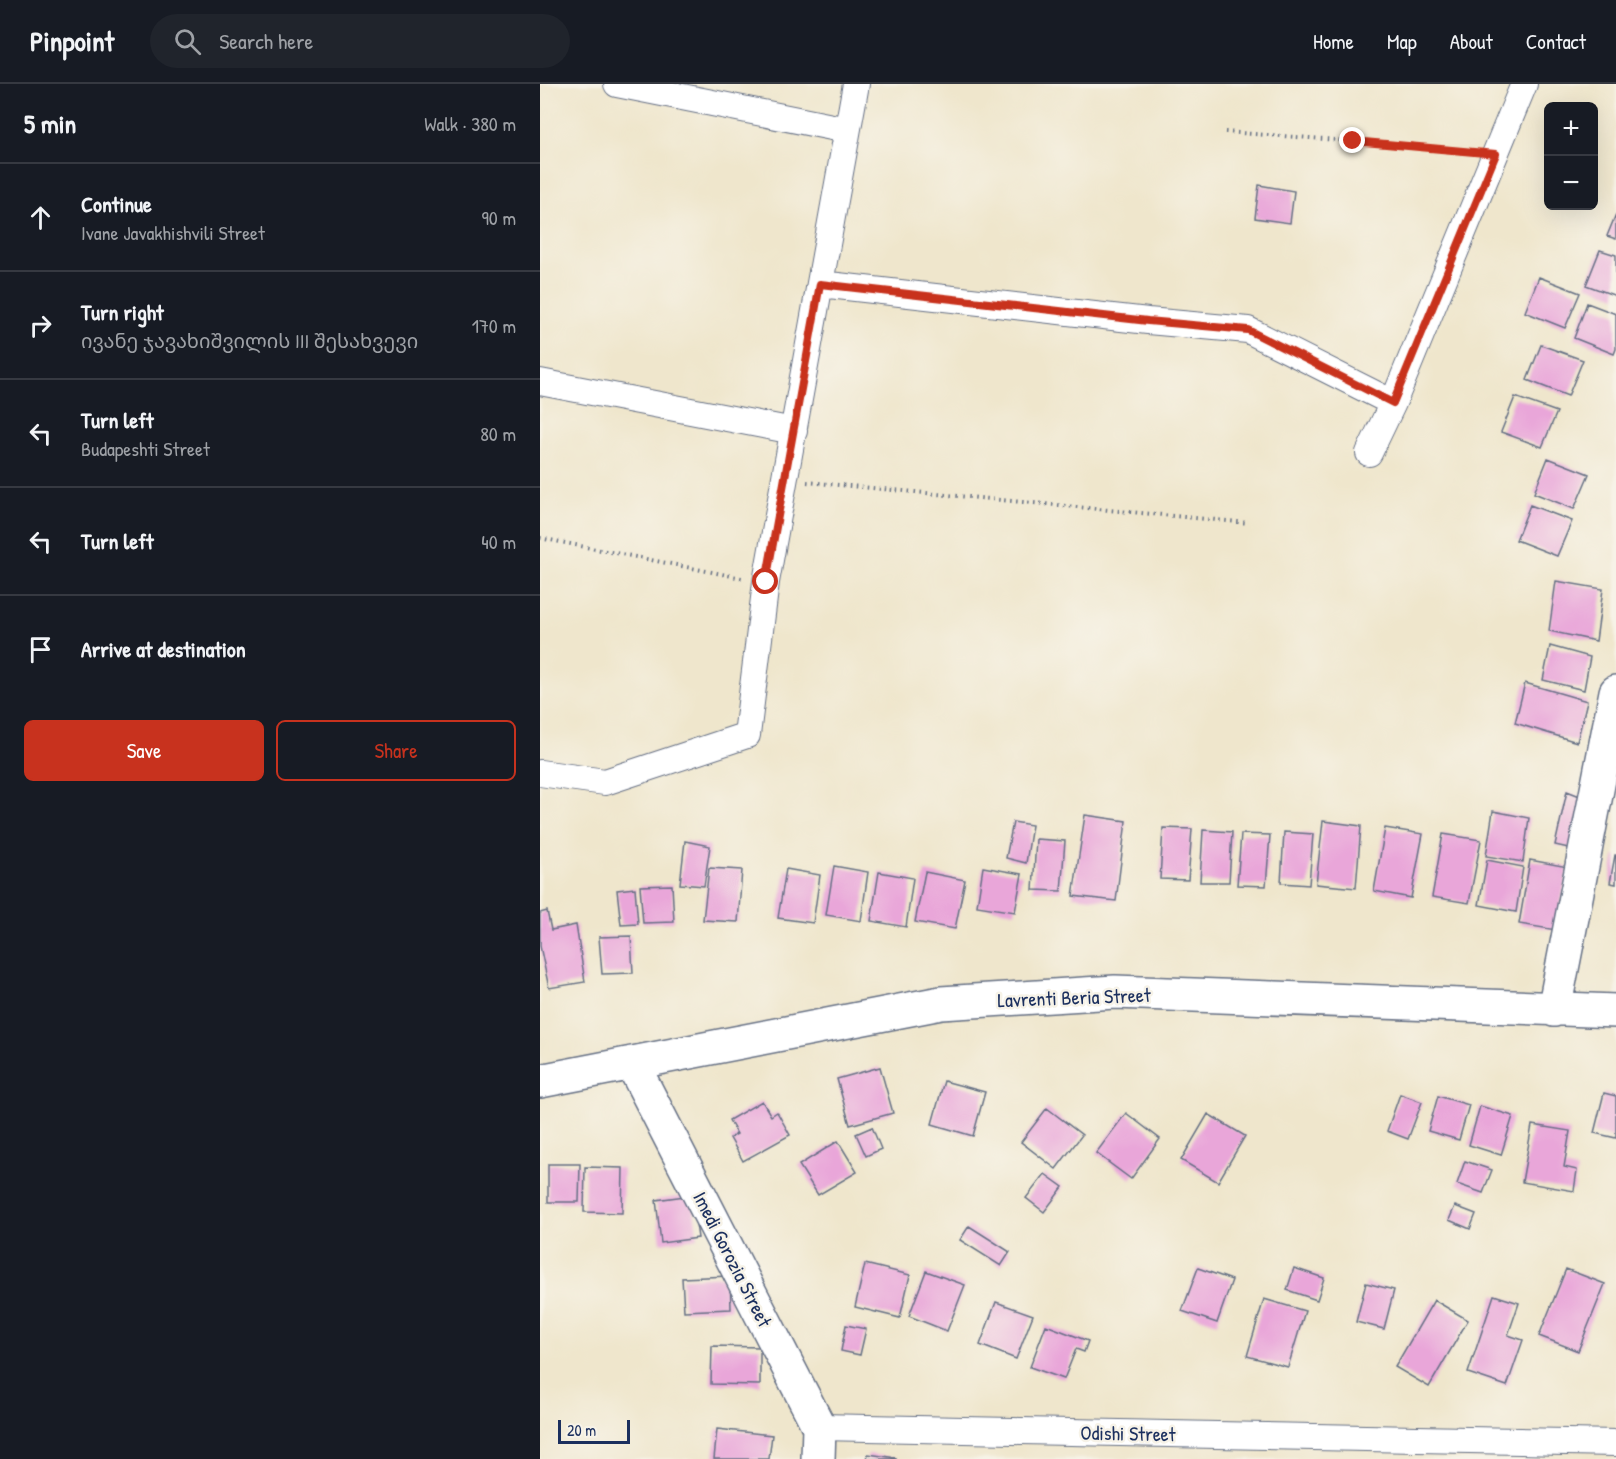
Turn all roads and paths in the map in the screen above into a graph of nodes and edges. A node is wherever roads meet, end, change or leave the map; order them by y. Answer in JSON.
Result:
{"nodes":[{"id":1,"x":617,"y":84,"type":"edge"},
{"id":2,"x":856,"y":84,"type":"edge"},
{"id":3,"x":1524,"y":84,"type":"edge"},
{"id":4,"x":847,"y":130,"type":"junction"},
{"id":5,"x":1225,"y":132,"type":"dead end"},
{"id":6,"x":1496,"y":154,"type":"junction"},
{"id":7,"x":820,"y":284,"type":"junction"},
{"id":8,"x":540,"y":382,"type":"edge"},
{"id":9,"x":1393,"y":403,"type":"junction"},
{"id":10,"x":794,"y":430,"type":"junction"},
{"id":11,"x":1369,"y":453,"type":"dead end"},
{"id":12,"x":785,"y":480,"type":"junction"},
{"id":13,"x":1249,"y":523,"type":"dead end"},
{"id":14,"x":540,"y":538,"type":"edge"},
{"id":15,"x":766,"y":582,"type":"junction"},
{"id":16,"x":1616,"y":692,"type":"edge"},
{"id":17,"x":540,"y":773,"type":"edge"},
{"id":18,"x":1554,"y":1010,"type":"junction"},
{"id":19,"x":1616,"y":1011,"type":"edge"},
{"id":20,"x":632,"y":1063,"type":"junction"},
{"id":21,"x":540,"y":1081,"type":"edge"},
{"id":22,"x":819,"y":1427,"type":"junction"},
{"id":23,"x":1608,"y":1449,"type":"edge"},
{"id":24,"x":818,"y":1459,"type":"edge"}],
"edges":[{"from":1,"to":4,"type":"street"},
{"from":2,"to":4,"type":"street"},
{"from":3,"to":6,"type":"street"},
{"from":4,"to":7,"type":"street"},
{"from":5,"to":6,"type":"path"},
{"from":6,"to":9,"type":"street"},
{"from":7,"to":9,"type":"street"},
{"from":7,"to":10,"type":"street"},
{"from":8,"to":10,"type":"street"},
{"from":9,"to":11,"type":"street"},
{"from":10,"to":12,"type":"street"},
{"from":12,"to":13,"type":"path"},
{"from":12,"to":15,"type":"street"},
{"from":14,"to":15,"type":"path"},
{"from":15,"to":17,"type":"street"},
{"from":16,"to":18,"type":"main road"},
{"from":18,"to":19,"type":"main road","name":"Lavrenti Beria Street"},
{"from":18,"to":20,"type":"main road","name":"Lavrenti Beria Street"},
{"from":20,"to":21,"type":"main road","name":"Lavrenti Beria Street"},
{"from":20,"to":22,"type":"main road","name":"Imedi Gorozia Street"},
{"from":22,"to":23,"type":"street","name":"Odishi Street"},
{"from":22,"to":24,"type":"main road","name":"Imedi Gorozia Street"}]}
